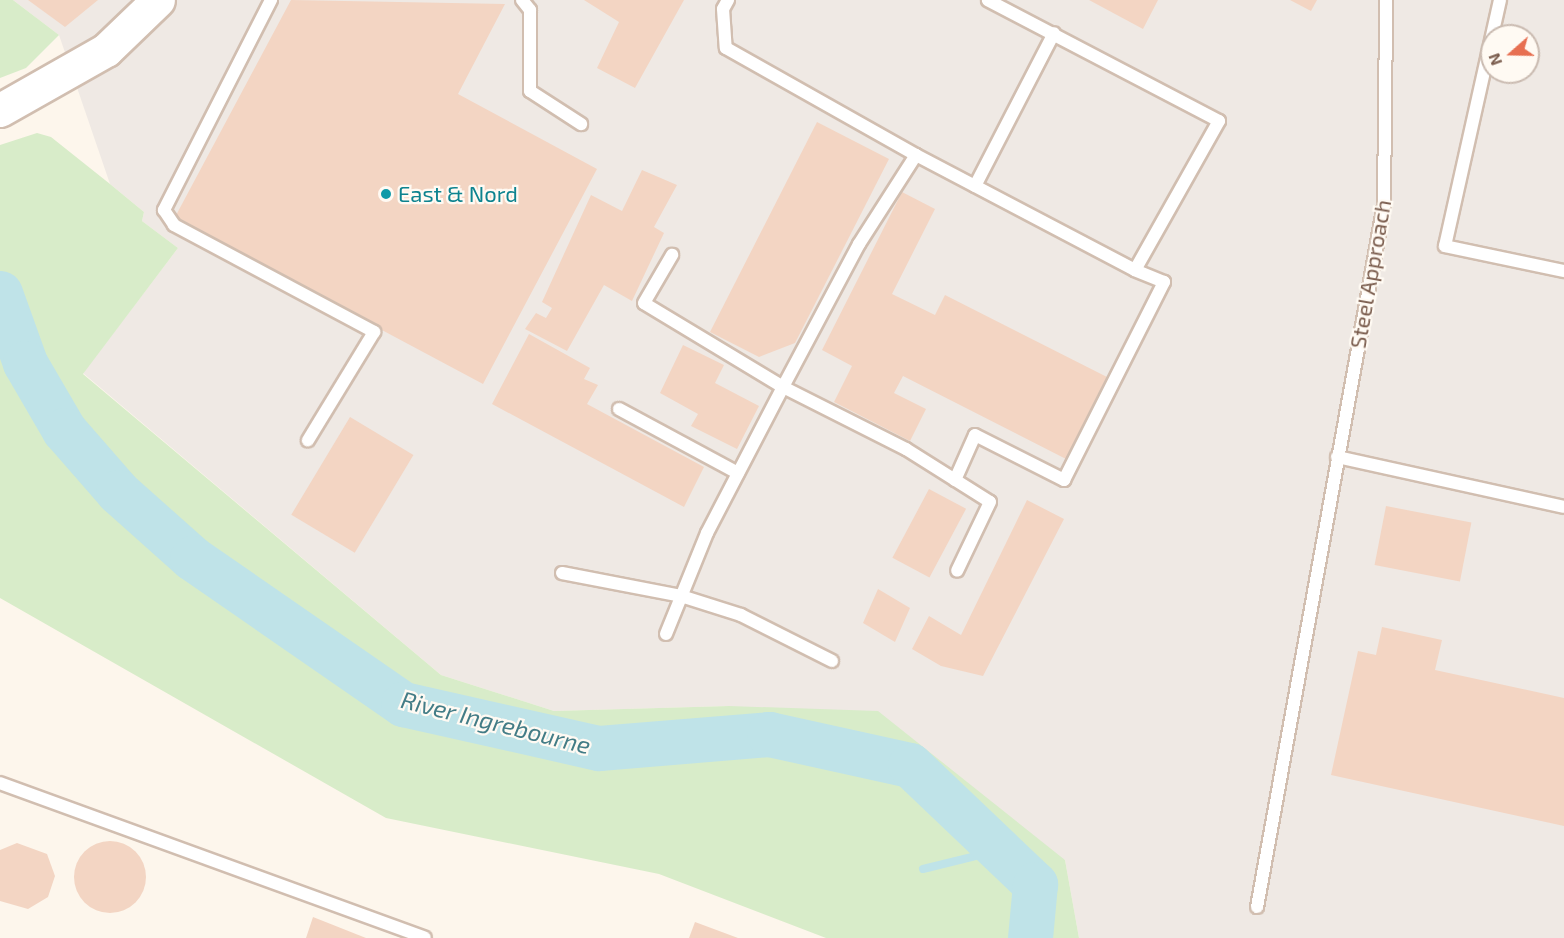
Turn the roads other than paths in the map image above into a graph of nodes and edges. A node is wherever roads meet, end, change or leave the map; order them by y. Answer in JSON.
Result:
{"nodes":[{"id":1,"x":158,"y":0,"type":"edge"},
{"id":2,"x":271,"y":0,"type":"edge"},
{"id":3,"x":522,"y":0,"type":"edge"},
{"id":4,"x":728,"y":0,"type":"edge"},
{"id":5,"x":988,"y":0,"type":"edge"},
{"id":6,"x":1386,"y":0,"type":"edge"},
{"id":7,"x":1500,"y":0,"type":"edge"},
{"id":8,"x":1054,"y":33,"type":"junction"},
{"id":9,"x":0,"y":110,"type":"edge"},
{"id":10,"x":581,"y":124,"type":"dead end"},
{"id":11,"x":915,"y":155,"type":"junction"},
{"id":12,"x":975,"y":186,"type":"junction"},
{"id":13,"x":672,"y":255,"type":"dead end"},
{"id":14,"x":1135,"y":270,"type":"junction"},
{"id":15,"x":1564,"y":271,"type":"edge"},
{"id":16,"x":783,"y":387,"type":"junction"},
{"id":17,"x":619,"y":409,"type":"dead end"},
{"id":18,"x":308,"y":440,"type":"dead end"},
{"id":19,"x":1336,"y":457,"type":"junction"},
{"id":20,"x":738,"y":473,"type":"junction"},
{"id":21,"x":955,"y":480,"type":"junction"},
{"id":22,"x":1564,"y":507,"type":"edge"},
{"id":23,"x":957,"y":571,"type":"dead end"},
{"id":24,"x":562,"y":573,"type":"dead end"},
{"id":25,"x":681,"y":596,"type":"junction"},
{"id":26,"x":666,"y":634,"type":"dead end"},
{"id":27,"x":832,"y":661,"type":"dead end"},
{"id":28,"x":0,"y":783,"type":"edge"},
{"id":29,"x":1257,"y":907,"type":"dead end"},
{"id":30,"x":425,"y":938,"type":"edge"}],
"edges":[{"from":1,"to":9,"type":"street"},
{"from":2,"to":18,"type":"lane"},
{"from":3,"to":10,"type":"lane"},
{"from":4,"to":11,"type":"lane"},
{"from":5,"to":8,"type":"lane"},
{"from":6,"to":19,"type":"lane","name":"Steel Approach"},
{"from":7,"to":15,"type":"lane"},
{"from":8,"to":12,"type":"lane"},
{"from":8,"to":14,"type":"lane"},
{"from":11,"to":12,"type":"lane"},
{"from":11,"to":16,"type":"lane"},
{"from":12,"to":14,"type":"lane"},
{"from":13,"to":16,"type":"lane"},
{"from":14,"to":21,"type":"lane"},
{"from":16,"to":20,"type":"lane"},
{"from":16,"to":21,"type":"lane"},
{"from":17,"to":20,"type":"lane"},
{"from":19,"to":22,"type":"lane"},
{"from":19,"to":29,"type":"lane","name":"Steel Approach"},
{"from":20,"to":25,"type":"lane"},
{"from":21,"to":23,"type":"lane"},
{"from":24,"to":25,"type":"lane"},
{"from":25,"to":26,"type":"lane"},
{"from":25,"to":27,"type":"lane"},
{"from":28,"to":30,"type":"lane"}]}
